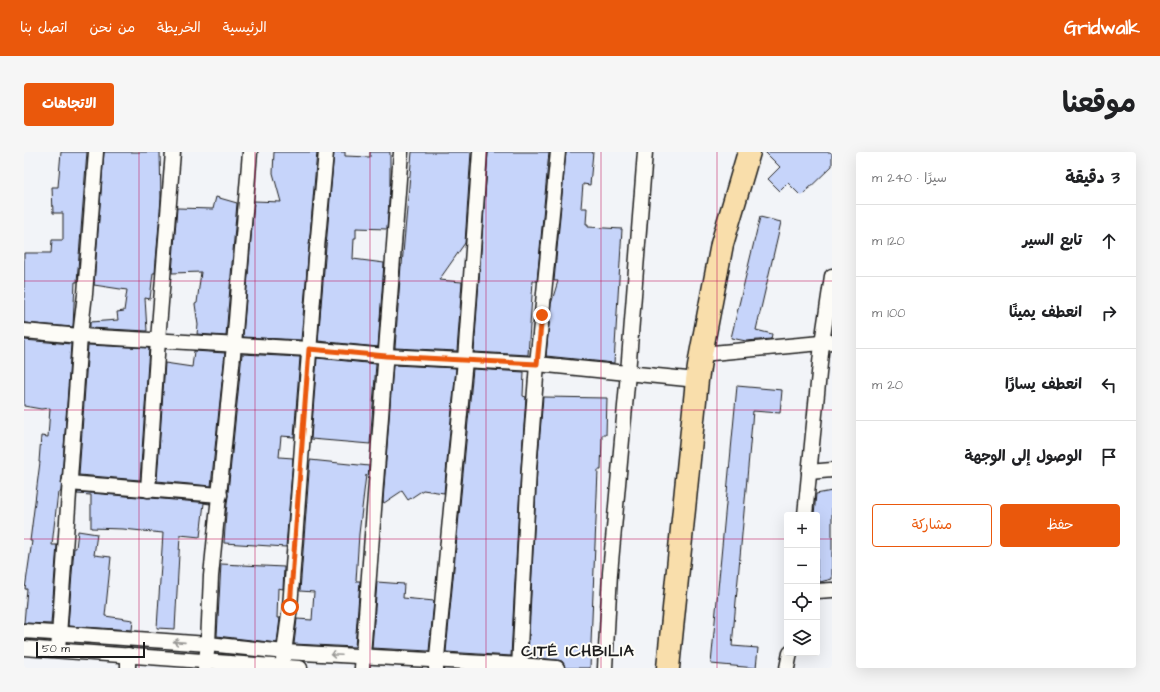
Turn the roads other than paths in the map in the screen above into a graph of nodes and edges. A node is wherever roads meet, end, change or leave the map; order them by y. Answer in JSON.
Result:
{"nodes":[{"id":1,"x":96,"y":152,"type":"edge"},
{"id":2,"x":173,"y":152,"type":"edge"},
{"id":3,"x":250,"y":152,"type":"edge"},
{"id":4,"x":326,"y":152,"type":"edge"},
{"id":5,"x":401,"y":152,"type":"edge"},
{"id":6,"x":480,"y":152,"type":"edge"},
{"id":7,"x":558,"y":152,"type":"edge"},
{"id":8,"x":644,"y":152,"type":"edge"},
{"id":9,"x":749,"y":152,"type":"edge"},
{"id":10,"x":832,"y":276,"type":"edge"},
{"id":11,"x":24,"y":331,"type":"edge"},
{"id":12,"x":80,"y":336,"type":"junction"},
{"id":13,"x":158,"y":340,"type":"junction"},
{"id":14,"x":827,"y":342,"type":"edge"},
{"id":15,"x":234,"y":345,"type":"junction"},
{"id":16,"x":309,"y":349,"type":"junction"},
{"id":17,"x":701,"y":354,"type":"junction"},
{"id":18,"x":386,"y":356,"type":"junction"},
{"id":19,"x":465,"y":360,"type":"junction"},
{"id":20,"x":537,"y":364,"type":"junction"},
{"id":21,"x":628,"y":373,"type":"junction"},
{"id":22,"x":697,"y":380,"type":"junction"},
{"id":23,"x":832,"y":470,"type":"edge"},
{"id":24,"x":809,"y":472,"type":"junction"},
{"id":25,"x":69,"y":483,"type":"junction"},
{"id":26,"x":148,"y":490,"type":"junction"},
{"id":27,"x":220,"y":495,"type":"junction"},
{"id":28,"x":805,"y":512,"type":"edge"},
{"id":29,"x":832,"y":590,"type":"edge"},
{"id":30,"x":820,"y":592,"type":"edge"},
{"id":31,"x":24,"y":631,"type":"edge"},
{"id":32,"x":58,"y":633,"type":"junction"},
{"id":33,"x":208,"y":644,"type":"junction"},
{"id":34,"x":24,"y":650,"type":"edge"},
{"id":35,"x":58,"y":650,"type":"junction"},
{"id":36,"x":285,"y":652,"type":"junction"},
{"id":37,"x":789,"y":656,"type":"edge"},
{"id":38,"x":128,"y":662,"type":"edge"},
{"id":39,"x":362,"y":662,"type":"edge"},
{"id":40,"x":206,"y":664,"type":"edge"},
{"id":41,"x":437,"y":664,"type":"edge"},
{"id":42,"x":519,"y":666,"type":"edge"},
{"id":43,"x":282,"y":667,"type":"edge"},
{"id":44,"x":300,"y":668,"type":"edge"},
{"id":45,"x":557,"y":668,"type":"edge"},
{"id":46,"x":605,"y":668,"type":"edge"},
{"id":47,"x":668,"y":668,"type":"edge"},
{"id":48,"x":787,"y":668,"type":"edge"}],
"edges":[{"from":1,"to":12,"type":"street"},
{"from":2,"to":13,"type":"street"},
{"from":3,"to":15,"type":"street"},
{"from":4,"to":16,"type":"street"},
{"from":5,"to":18,"type":"street"},
{"from":6,"to":19,"type":"street"},
{"from":7,"to":20,"type":"street"},
{"from":8,"to":21,"type":"street"},
{"from":9,"to":17,"type":"main road"},
{"from":10,"to":14,"type":"street"},
{"from":11,"to":12,"type":"street"},
{"from":12,"to":13,"type":"street"},
{"from":12,"to":25,"type":"street"},
{"from":13,"to":15,"type":"street"},
{"from":13,"to":26,"type":"street"},
{"from":14,"to":17,"type":"street"},
{"from":14,"to":24,"type":"street"},
{"from":15,"to":16,"type":"street"},
{"from":15,"to":27,"type":"street"},
{"from":16,"to":18,"type":"street"},
{"from":16,"to":36,"type":"street"},
{"from":17,"to":22,"type":"main road"},
{"from":18,"to":19,"type":"street"},
{"from":18,"to":39,"type":"street"},
{"from":19,"to":20,"type":"street"},
{"from":19,"to":41,"type":"street"},
{"from":20,"to":21,"type":"street"},
{"from":20,"to":42,"type":"street"},
{"from":21,"to":22,"type":"street"},
{"from":21,"to":46,"type":"street"},
{"from":22,"to":47,"type":"main road"},
{"from":23,"to":24,"type":"street"},
{"from":24,"to":28,"type":"street"},
{"from":25,"to":26,"type":"street"},
{"from":25,"to":32,"type":"street"},
{"from":26,"to":27,"type":"street"},
{"from":27,"to":33,"type":"street"},
{"from":29,"to":30,"type":"street"},
{"from":31,"to":32,"type":"street"},
{"from":33,"to":32,"type":"street","one_way":true},
{"from":32,"to":35,"type":"street"},
{"from":33,"to":36,"type":"street"},
{"from":33,"to":40,"type":"street"},
{"from":34,"to":35,"type":"street"},
{"from":35,"to":38,"type":"street"},
{"from":39,"to":36,"type":"street","one_way":true},
{"from":36,"to":43,"type":"street"},
{"from":37,"to":48,"type":"street"},
{"from":38,"to":40,"type":"street"},
{"from":39,"to":41,"type":"street"},
{"from":40,"to":43,"type":"street"},
{"from":41,"to":42,"type":"street"},
{"from":42,"to":45,"type":"street"},
{"from":43,"to":44,"type":"street"}]}
